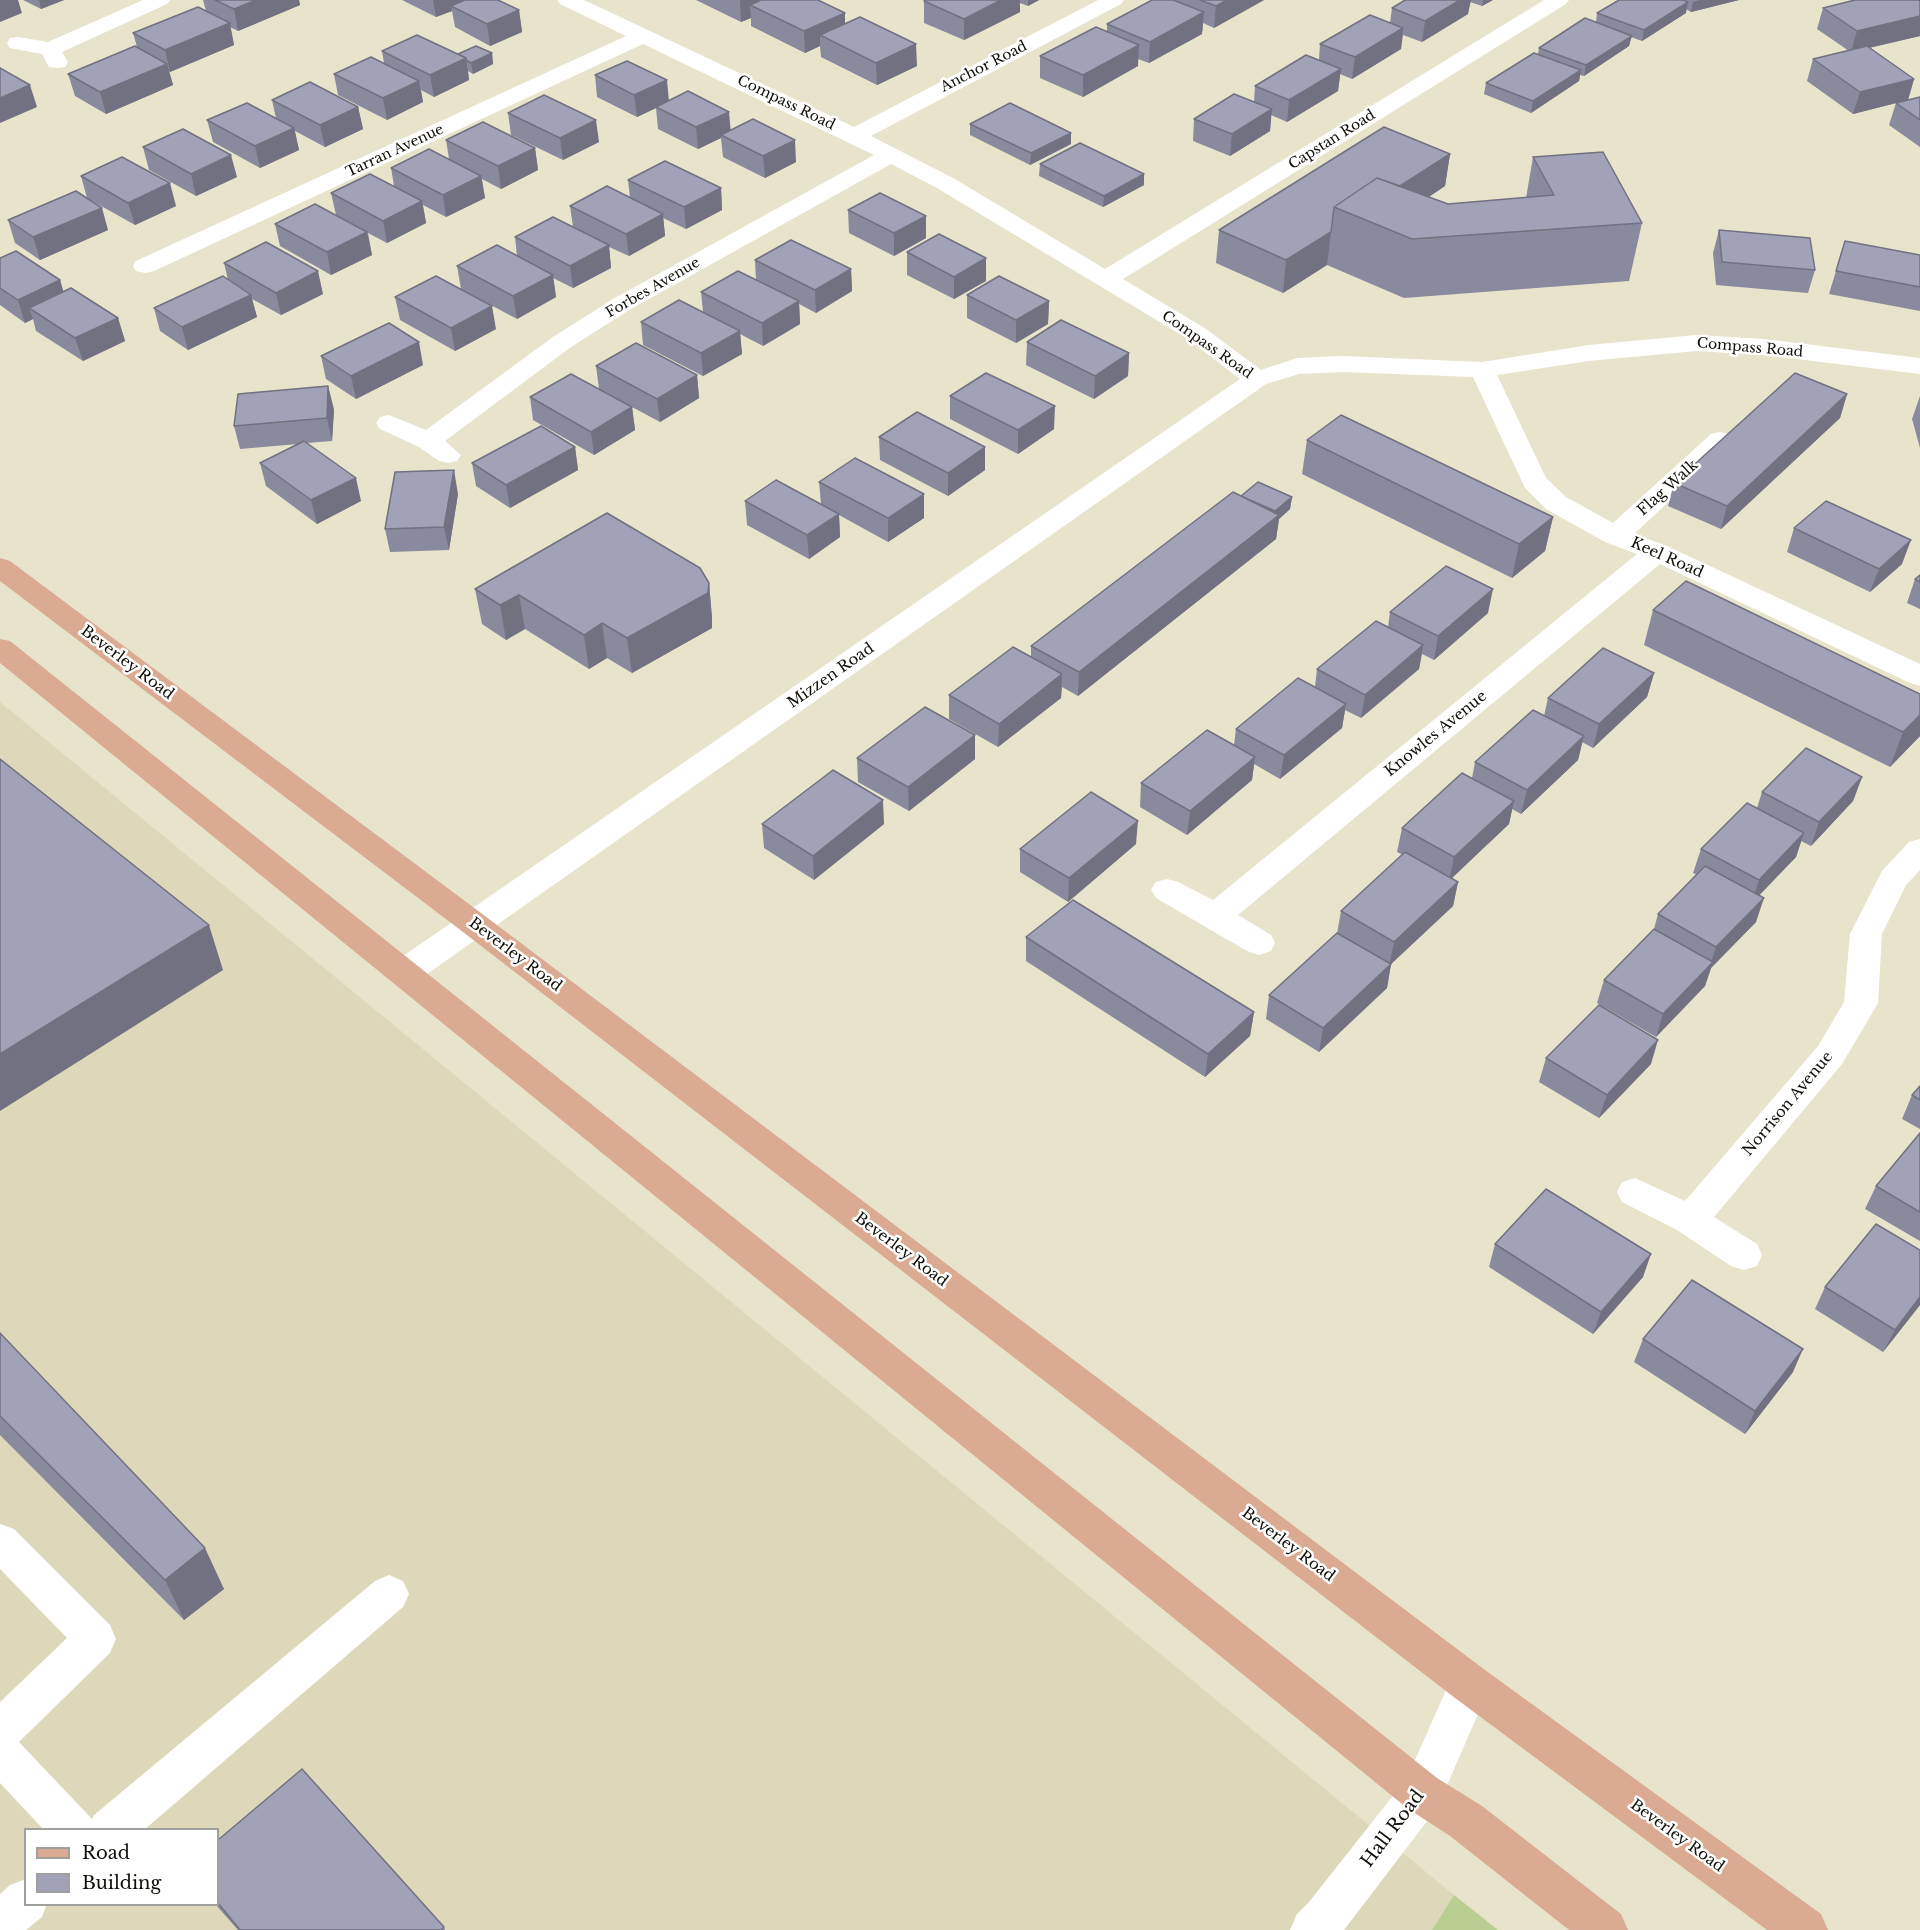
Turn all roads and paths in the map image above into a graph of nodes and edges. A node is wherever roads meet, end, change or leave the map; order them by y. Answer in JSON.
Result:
{"nodes":[{"id":1,"x":160,"y":0,"type":"edge"},
{"id":2,"x":567,"y":0,"type":"edge"},
{"id":3,"x":1114,"y":0,"type":"edge"},
{"id":4,"x":1559,"y":0,"type":"edge"},
{"id":5,"x":645,"y":35,"type":"junction"},
{"id":6,"x":18,"y":43,"type":"dead end"},
{"id":7,"x":854,"y":136,"type":"junction"},
{"id":8,"x":891,"y":155,"type":"junction"},
{"id":9,"x":124,"y":254,"type":"dead end"},
{"id":10,"x":145,"y":266,"type":"junction"},
{"id":11,"x":1106,"y":279,"type":"junction"},
{"id":12,"x":166,"y":281,"type":"dead end"},
{"id":13,"x":1920,"y":366,"type":"edge"},
{"id":14,"x":1482,"y":370,"type":"junction"},
{"id":15,"x":1257,"y":379,"type":"junction"},
{"id":16,"x":389,"y":423,"type":"dead end"},
{"id":17,"x":1720,"y":440,"type":"edge"},
{"id":18,"x":1615,"y":536,"type":"junction"},
{"id":19,"x":1657,"y":552,"type":"junction"},
{"id":20,"x":0,"y":567,"type":"edge"},
{"id":21,"x":0,"y":648,"type":"edge"},
{"id":22,"x":1920,"y":676,"type":"edge"},
{"id":23,"x":1920,"y":850,"type":"edge"},
{"id":24,"x":1167,"y":890,"type":"dead end"},
{"id":25,"x":1215,"y":916,"type":"junction"},
{"id":26,"x":474,"y":924,"type":"junction"},
{"id":27,"x":1259,"y":943,"type":"dead end"},
{"id":28,"x":405,"y":972,"type":"junction"},
{"id":29,"x":1635,"y":1192,"type":"dead end"},
{"id":30,"x":1690,"y":1220,"type":"junction"},
{"id":31,"x":1744,"y":1255,"type":"dead end"},
{"id":32,"x":0,"y":1542,"type":"edge"},
{"id":33,"x":389,"y":1594,"type":"dead end"},
{"id":34,"x":1470,"y":1684,"type":"junction"},
{"id":35,"x":0,"y":1731,"type":"edge"},
{"id":36,"x":0,"y":1754,"type":"edge"},
{"id":37,"x":1422,"y":1793,"type":"junction"},
{"id":38,"x":73,"y":1828,"type":"edge"},
{"id":39,"x":112,"y":1828,"type":"edge"},
{"id":40,"x":24,"y":1903,"type":"edge"},
{"id":41,"x":0,"y":1923,"type":"edge"},
{"id":42,"x":1312,"y":1930,"type":"edge"},
{"id":43,"x":1605,"y":1930,"type":"edge"},
{"id":44,"x":1805,"y":1930,"type":"edge"}],
"edges":[{"from":1,"to":6,"type":"street"},
{"from":2,"to":5,"type":"street","name":"Compass Road"},
{"from":3,"to":7,"type":"street","name":"Anchor Road"},
{"from":4,"to":11,"type":"street","name":"Capstan Road"},
{"from":5,"to":7,"type":"street","name":"Compass Road"},
{"from":5,"to":10,"type":"street","name":"Tarran Avenue"},
{"from":7,"to":8,"type":"street","name":"Compass Road"},
{"from":8,"to":11,"type":"street","name":"Compass Road"},
{"from":8,"to":16,"type":"street","name":"Forbes Avenue"},
{"from":9,"to":10,"type":"street"},
{"from":10,"to":12,"type":"street"},
{"from":11,"to":15,"type":"street","name":"Compass Road"},
{"from":13,"to":14,"type":"street","name":"Compass Road"},
{"from":14,"to":15,"type":"street","name":"Compass Road"},
{"from":14,"to":18,"type":"street","name":"Keel Road"},
{"from":15,"to":26,"type":"street","name":"Mizzen Road"},
{"from":17,"to":18,"type":"street","name":"Flag Walk"},
{"from":18,"to":19,"type":"street","name":"Keel Road"},
{"from":19,"to":22,"type":"street","name":"Keel Road"},
{"from":19,"to":25,"type":"street","name":"Knowles Avenue"},
{"from":20,"to":26,"type":"main road","name":"Beverley Road"},
{"from":21,"to":28,"type":"main road"},
{"from":23,"to":30,"type":"street","name":"Norrison Avenue"},
{"from":24,"to":25,"type":"street"},
{"from":25,"to":27,"type":"street"},
{"from":26,"to":28,"type":"street","name":"Mizzen Road"},
{"from":26,"to":34,"type":"main road","name":"Beverley Road"},
{"from":28,"to":37,"type":"main road"},
{"from":29,"to":30,"type":"street"},
{"from":30,"to":31,"type":"street"},
{"from":32,"to":35,"type":"street"},
{"from":33,"to":39,"type":"street"},
{"from":34,"to":37,"type":"street","name":"Hall Road"},
{"from":34,"to":44,"type":"main road","name":"Beverley Road"},
{"from":36,"to":38,"type":"street"},
{"from":37,"to":42,"type":"street","name":"Hall Road"},
{"from":37,"to":43,"type":"main road"},
{"from":40,"to":41,"type":"street"}]}
